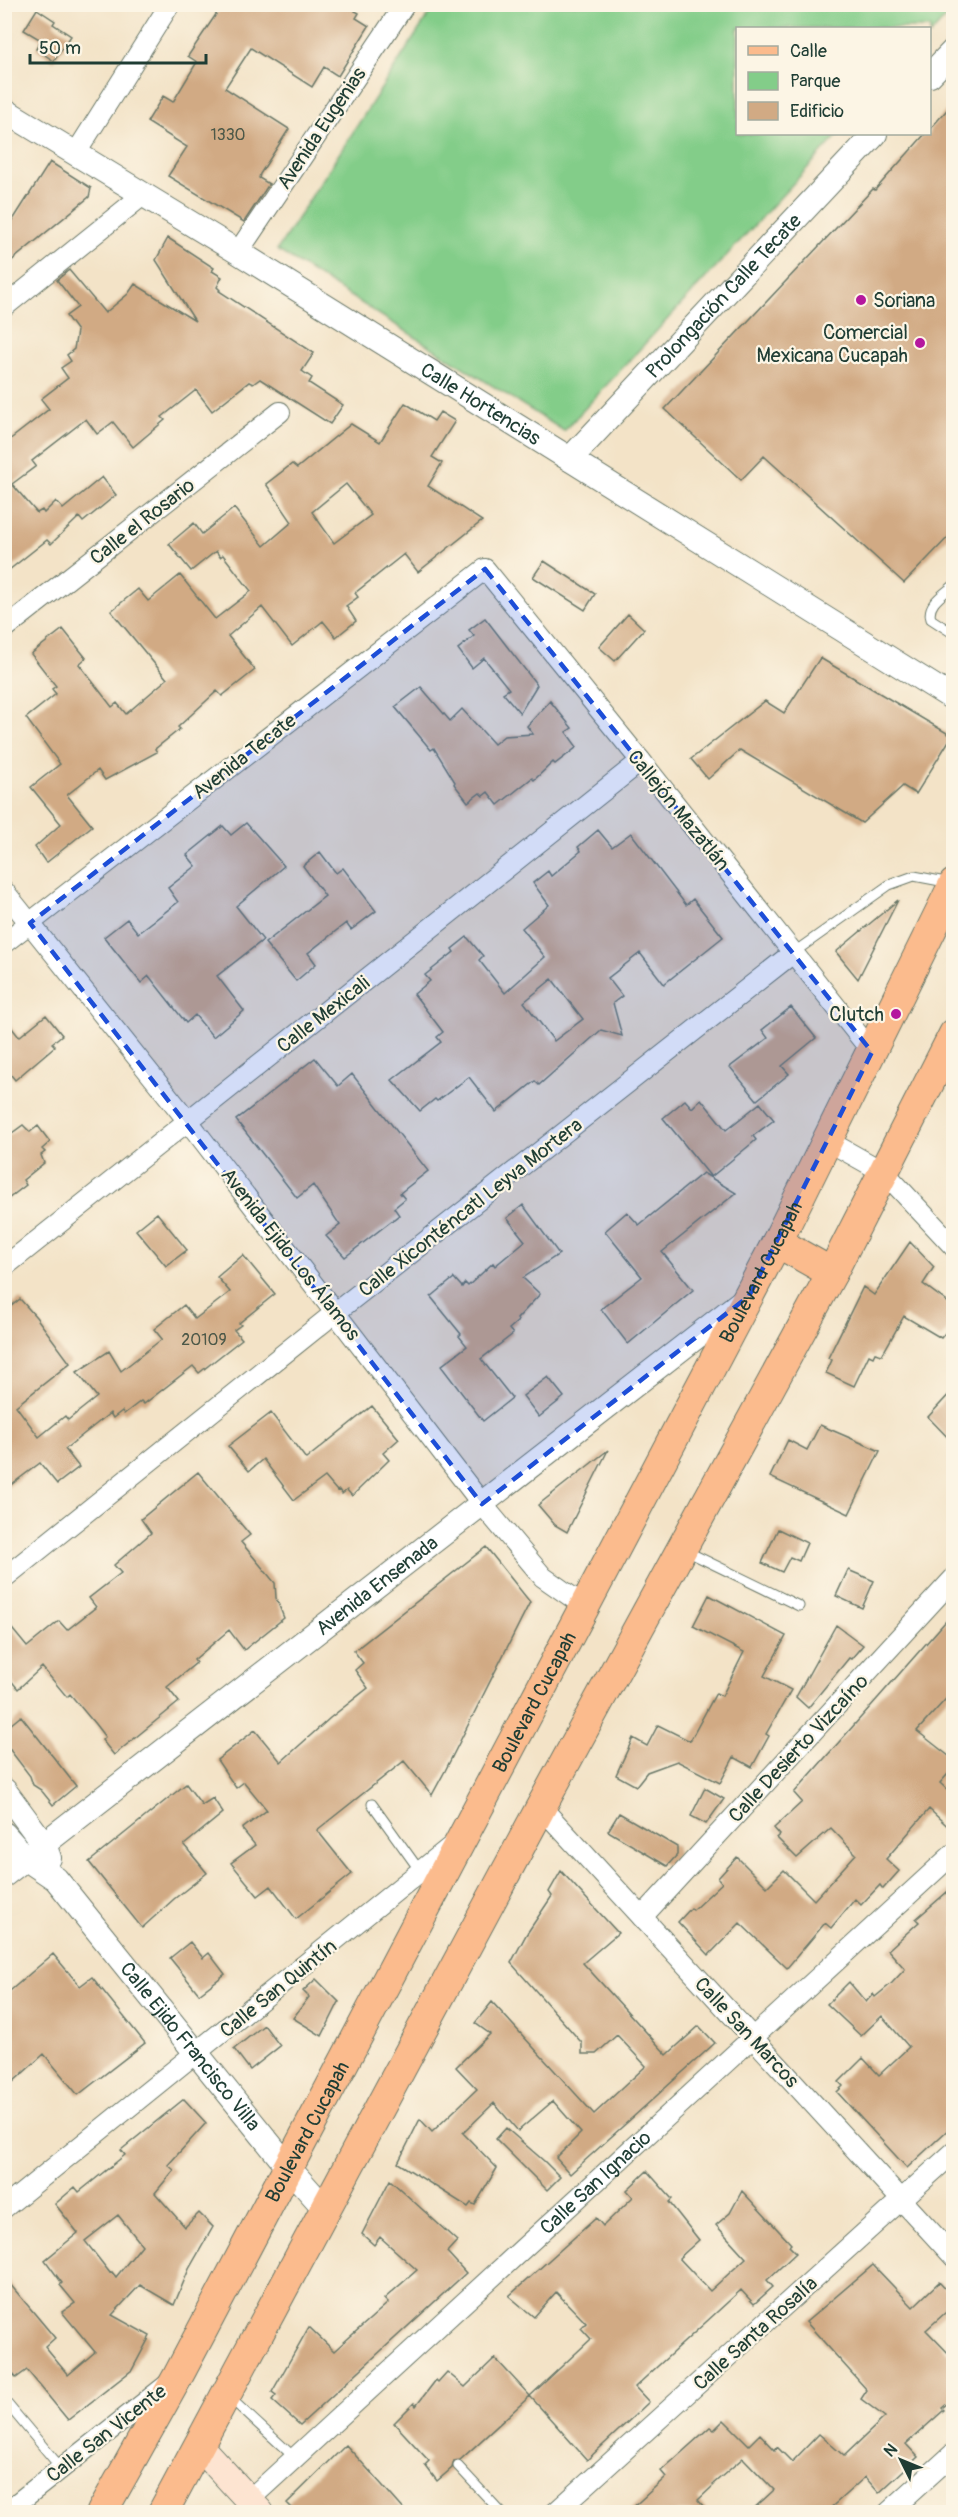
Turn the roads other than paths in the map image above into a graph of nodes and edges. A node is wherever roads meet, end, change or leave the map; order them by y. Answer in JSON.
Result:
{"nodes":[{"id":1,"x":170,"y":4,"type":"edge"},
{"id":2,"x":405,"y":4,"type":"edge"},
{"id":3,"x":954,"y":50,"type":"edge"},
{"id":4,"x":931,"y":74,"type":"edge"},
{"id":5,"x":4,"y":110,"type":"edge"},
{"id":6,"x":874,"y":135,"type":"edge"},
{"id":7,"x":76,"y":153,"type":"junction"},
{"id":8,"x":143,"y":195,"type":"junction"},
{"id":9,"x":238,"y":252,"type":"junction"},
{"id":10,"x":4,"y":307,"type":"edge"},
{"id":11,"x":280,"y":412,"type":"dead end"},
{"id":12,"x":570,"y":459,"type":"junction"},
{"id":13,"x":484,"y":569,"type":"joint"},
{"id":14,"x":954,"y":585,"type":"edge"},
{"id":15,"x":4,"y":629,"type":"edge"},
{"id":16,"x":954,"y":634,"type":"edge"},
{"id":17,"x":954,"y":699,"type":"edge"},
{"id":18,"x":641,"y":761,"type":"junction"},
{"id":19,"x":954,"y":884,"type":"edge"},
{"id":20,"x":4,"y":891,"type":"edge"},
{"id":21,"x":30,"y":923,"type":"junction"},
{"id":22,"x":4,"y":943,"type":"edge"},
{"id":23,"x":793,"y":953,"type":"junction"},
{"id":24,"x":954,"y":1034,"type":"edge"},
{"id":25,"x":872,"y":1052,"type":"junction"},
{"id":26,"x":188,"y":1121,"type":"junction"},
{"id":27,"x":828,"y":1140,"type":"junction"},
{"id":28,"x":885,"y":1173,"type":"junction"},
{"id":29,"x":777,"y":1242,"type":"junction"},
{"id":30,"x":954,"y":1246,"type":"edge"},
{"id":31,"x":4,"y":1267,"type":"edge"},
{"id":32,"x":832,"y":1273,"type":"junction"},
{"id":33,"x":749,"y":1296,"type":"junction"},
{"id":34,"x":336,"y":1312,"type":"junction"},
{"id":35,"x":482,"y":1504,"type":"junction"},
{"id":36,"x":681,"y":1549,"type":"junction"},
{"id":37,"x":4,"y":1578,"type":"edge"},
{"id":38,"x":954,"y":1578,"type":"edge"},
{"id":39,"x":799,"y":1606,"type":"dead end"},
{"id":40,"x":586,"y":1607,"type":"junction"},
{"id":41,"x":4,"y":1790,"type":"edge"},
{"id":42,"x":372,"y":1804,"type":"dead end"},
{"id":43,"x":541,"y":1807,"type":"junction"},
{"id":44,"x":4,"y":1834,"type":"edge"},
{"id":45,"x":465,"y":1835,"type":"junction"},
{"id":46,"x":44,"y":1844,"type":"junction"},
{"id":47,"x":954,"y":1853,"type":"edge"},
{"id":48,"x":25,"y":1858,"type":"junction"},
{"id":49,"x":420,"y":1872,"type":"junction"},
{"id":50,"x":4,"y":1875,"type":"edge"},
{"id":51,"x":56,"y":1879,"type":"junction"},
{"id":52,"x":642,"y":1917,"type":"junction"},
{"id":53,"x":752,"y":2037,"type":"junction"},
{"id":54,"x":198,"y":2053,"type":"junction"},
{"id":55,"x":954,"y":2152,"type":"edge"},
{"id":56,"x":288,"y":2167,"type":"junction"},
{"id":57,"x":902,"y":2200,"type":"junction"},
{"id":58,"x":4,"y":2208,"type":"edge"},
{"id":59,"x":327,"y":2211,"type":"junction"},
{"id":60,"x":954,"y":2257,"type":"edge"},
{"id":61,"x":178,"y":2376,"type":"junction"},
{"id":62,"x":228,"y":2395,"type":"junction"},
{"id":63,"x":4,"y":2400,"type":"edge"},
{"id":64,"x":200,"y":2447,"type":"junction"},
{"id":65,"x":954,"y":2453,"type":"edge"},
{"id":66,"x":295,"y":2458,"type":"junction"},
{"id":67,"x":458,"y":2466,"type":"dead end"},
{"id":68,"x":61,"y":2468,"type":"junction"},
{"id":69,"x":249,"y":2508,"type":"edge"},
{"id":70,"x":6,"y":2512,"type":"edge"},
{"id":71,"x":102,"y":2512,"type":"edge"},
{"id":72,"x":164,"y":2512,"type":"edge"},
{"id":73,"x":501,"y":2512,"type":"edge"},
{"id":74,"x":556,"y":2512,"type":"edge"},
{"id":75,"x":889,"y":2512,"type":"edge"}],
"edges":[{"from":1,"to":7,"type":"street"},
{"from":2,"to":9,"type":"street","name":"Avenida Eugenias"},
{"from":3,"to":4,"type":"street"},
{"from":5,"to":7,"type":"street","name":"Calle Hortencias"},
{"from":6,"to":12,"type":"street","name":"Prolongación Calle Tecate"},
{"from":7,"to":8,"type":"street","name":"Calle Hortencias"},
{"from":8,"to":9,"type":"street","name":"Calle Hortencias"},
{"from":8,"to":10,"type":"street"},
{"from":9,"to":12,"type":"street","name":"Calle Hortencias"},
{"from":11,"to":15,"type":"street","name":"Calle el Rosario"},
{"from":12,"to":17,"type":"street","name":"Calle Hortencias"},
{"from":13,"to":18,"type":"street","name":"Callejón Mazatlán"},
{"from":13,"to":21,"type":"street","name":"Avenida Tecate"},
{"from":14,"to":16,"type":"lane"},
{"from":18,"to":23,"type":"street","name":"Callejón Mazatlán"},
{"from":18,"to":26,"type":"street","name":"Calle Mexicali"},
{"from":19,"to":23,"type":"lane","name":"Calle Xiconténcatl Leyva Mortera"},
{"from":19,"to":25,"type":"main road","name":"Boulevard Cucapah"},
{"from":20,"to":21,"type":"street","name":"Avenida Ejido Los Álamos"},
{"from":21,"to":22,"type":"street","name":"Avenida Tecate"},
{"from":21,"to":26,"type":"street","name":"Avenida Ejido Los Álamos"},
{"from":23,"to":25,"type":"street","name":"Callejón Mazatlán"},
{"from":23,"to":34,"type":"street","name":"Calle Xiconténcatl Leyva Mortera"},
{"from":24,"to":28,"type":"main road"},
{"from":25,"to":27,"type":"main road","name":"Boulevard Cucapah"},
{"from":26,"to":31,"type":"street","name":"Calle Mexicali"},
{"from":26,"to":34,"type":"street","name":"Avenida Ejido Los Álamos"},
{"from":27,"to":28,"type":"street"},
{"from":27,"to":29,"type":"main road","name":"Boulevard Cucapah"},
{"from":28,"to":30,"type":"street"},
{"from":28,"to":32,"type":"main road"},
{"from":29,"to":32,"type":"main road"},
{"from":29,"to":33,"type":"main road","name":"Boulevard Cucapah"},
{"from":32,"to":36,"type":"main road"},
{"from":33,"to":35,"type":"street","name":"Avenida Ensenada"},
{"from":33,"to":40,"type":"main road","name":"Boulevard Cucapah"},
{"from":34,"to":35,"type":"street","name":"Avenida Ejido Los Álamos"},
{"from":34,"to":37,"type":"street","name":"Calle Xiconténcatl Leyva Mortera"},
{"from":35,"to":40,"type":"street","name":"Avenida Ejido Los Álamos"},
{"from":35,"to":46,"type":"street","name":"Avenida Ensenada"},
{"from":36,"to":39,"type":"lane"},
{"from":36,"to":43,"type":"main road"},
{"from":38,"to":52,"type":"street","name":"Calle Desierto Vizcaíno"},
{"from":40,"to":45,"type":"main road","name":"Boulevard Cucapah"},
{"from":41,"to":46,"type":"street","name":"Calle Ejido Francisco Villa"},
{"from":42,"to":49,"type":"lane"},
{"from":43,"to":52,"type":"street","name":"Calle San Marcos"},
{"from":43,"to":59,"type":"main road"},
{"from":44,"to":48,"type":"street","name":"Calle Ejido Francisco Villa"},
{"from":45,"to":49,"type":"street","name":"Calle San Quintín"},
{"from":45,"to":56,"type":"main road","name":"Boulevard Cucapah"},
{"from":46,"to":48,"type":"street","name":"Avenida Ensenada"},
{"from":46,"to":51,"type":"street","name":"Calle Ejido Francisco Villa"},
{"from":47,"to":53,"type":"street","name":"Calle San Ignacio"},
{"from":48,"to":50,"type":"street","name":"Avenida Ensenada"},
{"from":48,"to":51,"type":"street","name":"Calle Ejido Francisco Villa"},
{"from":49,"to":54,"type":"street","name":"Calle San Quintín"},
{"from":51,"to":54,"type":"street","name":"Calle Ejido Francisco Villa"},
{"from":52,"to":53,"type":"street","name":"Calle San Marcos"},
{"from":53,"to":57,"type":"street","name":"Calle San Marcos"},
{"from":53,"to":66,"type":"street","name":"Calle San Ignacio"},
{"from":54,"to":56,"type":"street","name":"Calle Ejido Francisco Villa"},
{"from":54,"to":58,"type":"street","name":"Calle San Quintín"},
{"from":55,"to":57,"type":"street","name":"Calle Santa Rosalía"},
{"from":56,"to":59,"type":"street","name":"Calle Ejido Francisco Villa"},
{"from":56,"to":61,"type":"main road","name":"Boulevard Cucapah"},
{"from":57,"to":60,"type":"street","name":"Calle San Marcos"},
{"from":57,"to":74,"type":"street","name":"Calle Santa Rosalía"},
{"from":59,"to":62,"type":"main road"},
{"from":61,"to":68,"type":"street","name":"Calle San Vicente"},
{"from":61,"to":71,"type":"main road","name":"Boulevard Cucapah"},
{"from":62,"to":64,"type":"main road"},
{"from":62,"to":66,"type":"lane"},
{"from":63,"to":68,"type":"lane"},
{"from":64,"to":69,"type":"main road"},
{"from":64,"to":72,"type":"main road"},
{"from":65,"to":75,"type":"street"},
{"from":66,"to":69,"type":"street","name":"Calle San Ignacio"},
{"from":67,"to":73,"type":"lane"},
{"from":68,"to":70,"type":"street","name":"Calle San Vicente"}]}
